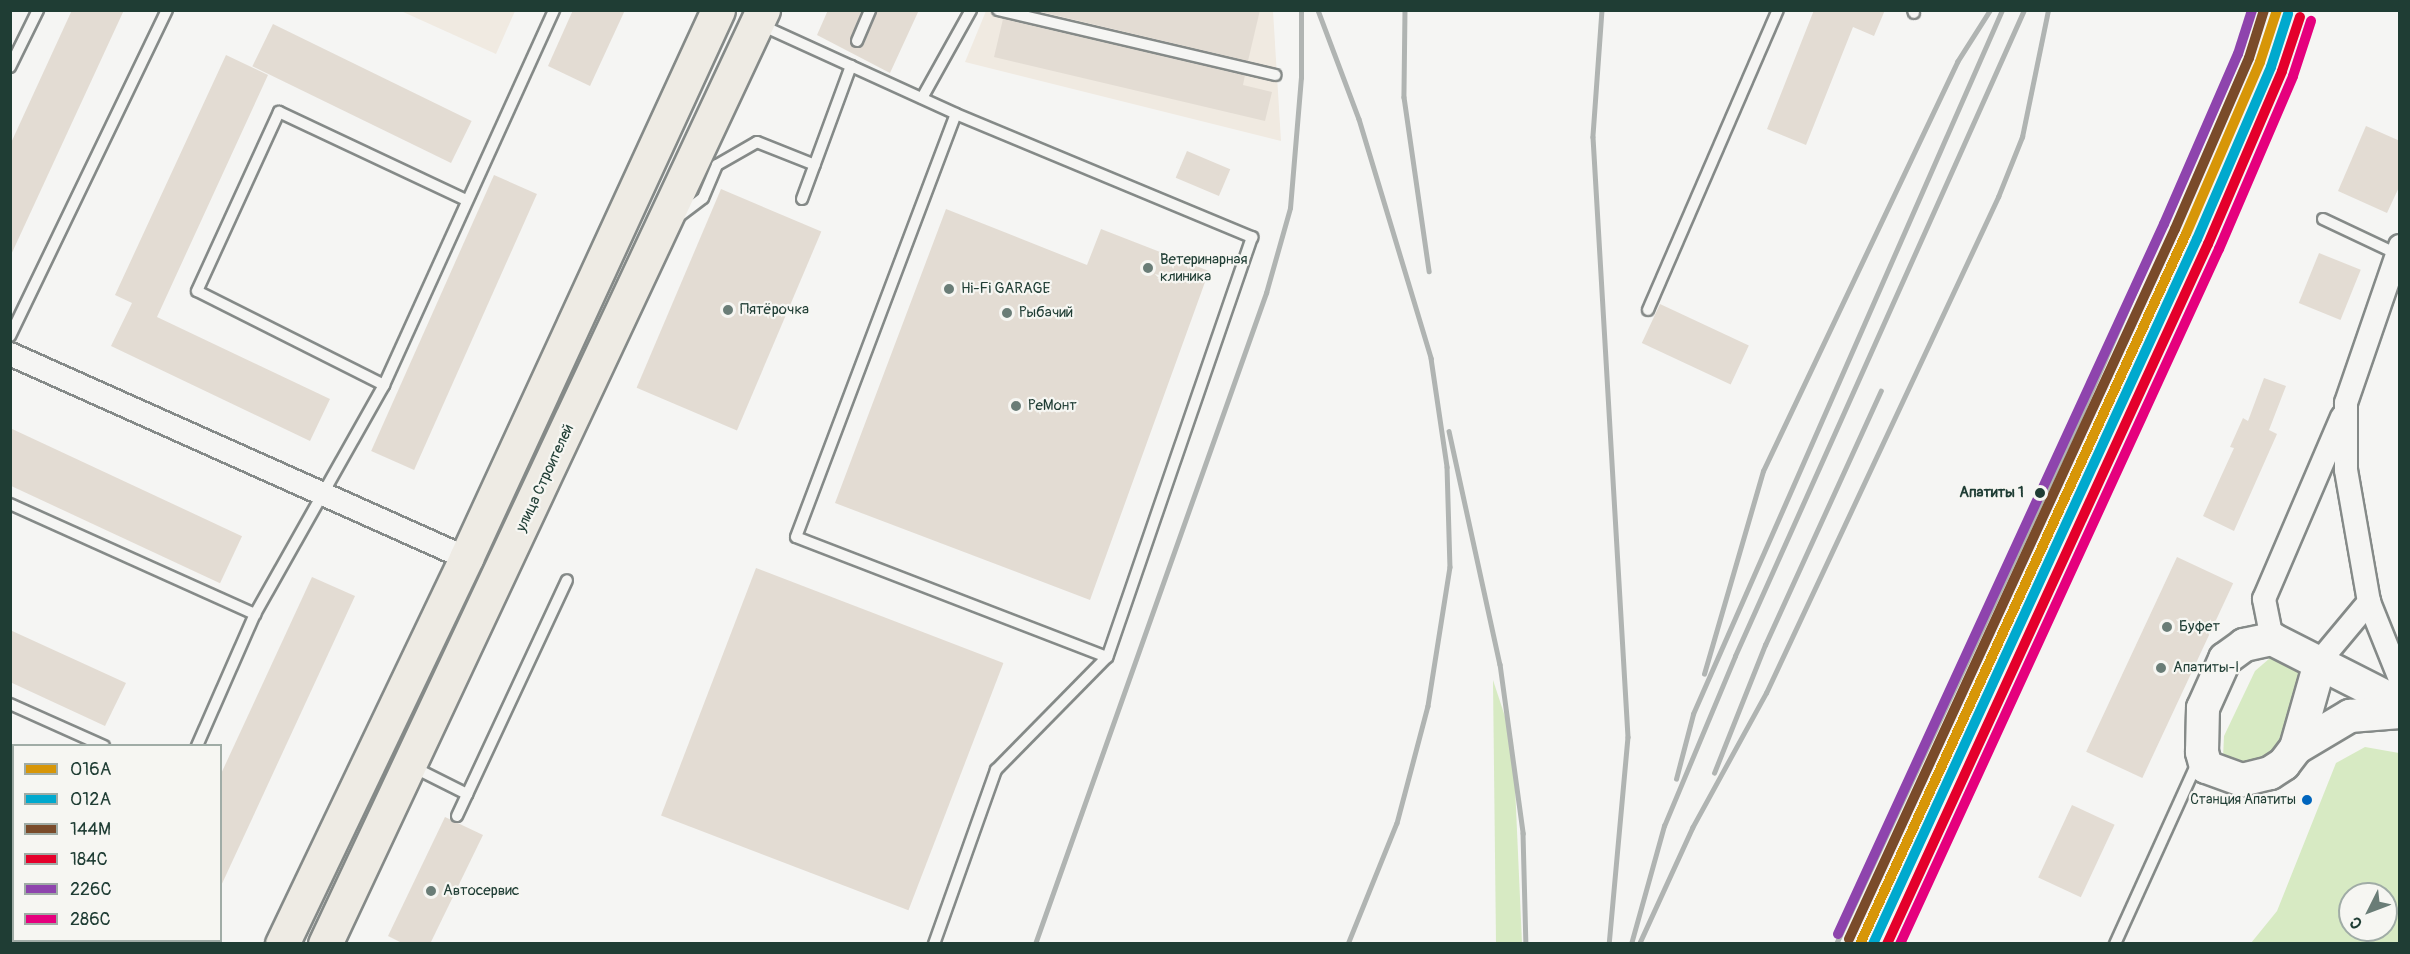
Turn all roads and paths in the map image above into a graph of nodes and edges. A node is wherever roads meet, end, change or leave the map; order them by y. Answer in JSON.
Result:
{"nodes":[{"id":1,"x":38,"y":10,"type":"edge"},
{"id":2,"x":167,"y":10,"type":"edge"},
{"id":3,"x":554,"y":10,"type":"edge"},
{"id":4,"x":718,"y":10,"type":"edge"},
{"id":5,"x":870,"y":10,"type":"edge"},
{"id":6,"x":971,"y":10,"type":"edge"},
{"id":7,"x":998,"y":10,"type":"edge"},
{"id":8,"x":1778,"y":10,"type":"edge"},
{"id":9,"x":749,"y":15,"type":"edge"},
{"id":10,"x":857,"y":41,"type":"dead end"},
{"id":11,"x":851,"y":66,"type":"junction"},
{"id":12,"x":10,"y":67,"type":"edge"},
{"id":13,"x":1276,"y":75,"type":"dead end"},
{"id":14,"x":922,"y":98,"type":"junction"},
{"id":15,"x":956,"y":114,"type":"junction"},
{"id":16,"x":815,"y":165,"type":"junction"},
{"id":17,"x":802,"y":199,"type":"dead end"},
{"id":18,"x":466,"y":200,"type":"junction"},
{"id":19,"x":2323,"y":219,"type":"dead end"},
{"id":20,"x":660,"y":229,"type":"junction"},
{"id":21,"x":2398,"y":250,"type":"edge"},
{"id":22,"x":1648,"y":310,"type":"dead end"},
{"id":23,"x":10,"y":336,"type":"edge"},
{"id":24,"x":10,"y":354,"type":"edge"},
{"id":25,"x":384,"y":385,"type":"junction"},
{"id":26,"x":2346,"y":408,"type":"junction"},
{"id":27,"x":322,"y":493,"type":"junction"},
{"id":28,"x":10,"y":504,"type":"edge"},
{"id":29,"x":466,"y":558,"type":"junction"},
{"id":30,"x":500,"y":574,"type":"junction"},
{"id":31,"x":567,"y":580,"type":"dead end"},
{"id":32,"x":2368,"y":602,"type":"junction"},
{"id":33,"x":255,"y":614,"type":"junction"},
{"id":34,"x":2272,"y":639,"type":"junction"},
{"id":35,"x":1107,"y":657,"type":"junction"},
{"id":36,"x":2319,"y":663,"type":"junction"},
{"id":37,"x":2400,"y":679,"type":"edge"},
{"id":38,"x":10,"y":704,"type":"edge"},
{"id":39,"x":2400,"y":704,"type":"edge"},
{"id":40,"x":2400,"y":712,"type":"edge"},
{"id":41,"x":100,"y":744,"type":"edge"},
{"id":42,"x":198,"y":744,"type":"edge"},
{"id":43,"x":2296,"y":748,"type":"junction"},
{"id":44,"x":2202,"y":752,"type":"junction"},
{"id":45,"x":409,"y":766,"type":"junction"},
{"id":46,"x":467,"y":794,"type":"junction"},
{"id":47,"x":457,"y":816,"type":"dead end"},
{"id":48,"x":286,"y":942,"type":"edge"},
{"id":49,"x":325,"y":944,"type":"edge"},
{"id":50,"x":934,"y":944,"type":"edge"},
{"id":51,"x":2115,"y":944,"type":"edge"}],
"edges":[{"from":1,"to":12,"type":"lane"},
{"from":2,"to":23,"type":"lane"},
{"from":3,"to":18,"type":"lane"},
{"from":4,"to":29,"type":"main road"},
{"from":5,"to":10,"type":"lane"},
{"from":6,"to":14,"type":"lane"},
{"from":7,"to":13,"type":"lane"},
{"from":8,"to":22,"type":"lane"},
{"from":9,"to":11,"type":"lane"},
{"from":9,"to":20,"type":"main road","name":"улица Строителей"},
{"from":11,"to":14,"type":"lane"},
{"from":11,"to":16,"type":"lane"},
{"from":14,"to":15,"type":"lane"},
{"from":15,"to":35,"type":"lane"},
{"from":15,"to":35,"type":"lane"},
{"from":16,"to":17,"type":"lane"},
{"from":16,"to":20,"type":"lane"},
{"from":18,"to":25,"type":"lane"},
{"from":18,"to":25,"type":"lane"},
{"from":19,"to":21,"type":"lane"},
{"from":20,"to":30,"type":"main road","name":"улица Строителей"},
{"from":21,"to":26,"type":"street"},
{"from":24,"to":27,"type":"street"},
{"from":25,"to":27,"type":"lane"},
{"from":26,"to":32,"type":"street"},
{"from":26,"to":34,"type":"street"},
{"from":27,"to":29,"type":"street"},
{"from":27,"to":33,"type":"lane"},
{"from":28,"to":33,"type":"lane"},
{"from":29,"to":30,"type":"main road"},
{"from":29,"to":48,"type":"main road"},
{"from":30,"to":45,"type":"main road","name":"улица Строителей"},
{"from":31,"to":46,"type":"lane"},
{"from":32,"to":36,"type":"street"},
{"from":32,"to":37,"type":"street"},
{"from":33,"to":42,"type":"lane"},
{"from":34,"to":36,"type":"street"},
{"from":34,"to":44,"type":"street"},
{"from":35,"to":50,"type":"lane"},
{"from":36,"to":39,"type":"street"},
{"from":36,"to":43,"type":"street"},
{"from":38,"to":41,"type":"lane"},
{"from":40,"to":43,"type":"street"},
{"from":43,"to":44,"type":"street"},
{"from":44,"to":51,"type":"lane"},
{"from":45,"to":46,"type":"lane"},
{"from":45,"to":49,"type":"main road","name":"улица Строителей"},
{"from":46,"to":47,"type":"lane"}]}
